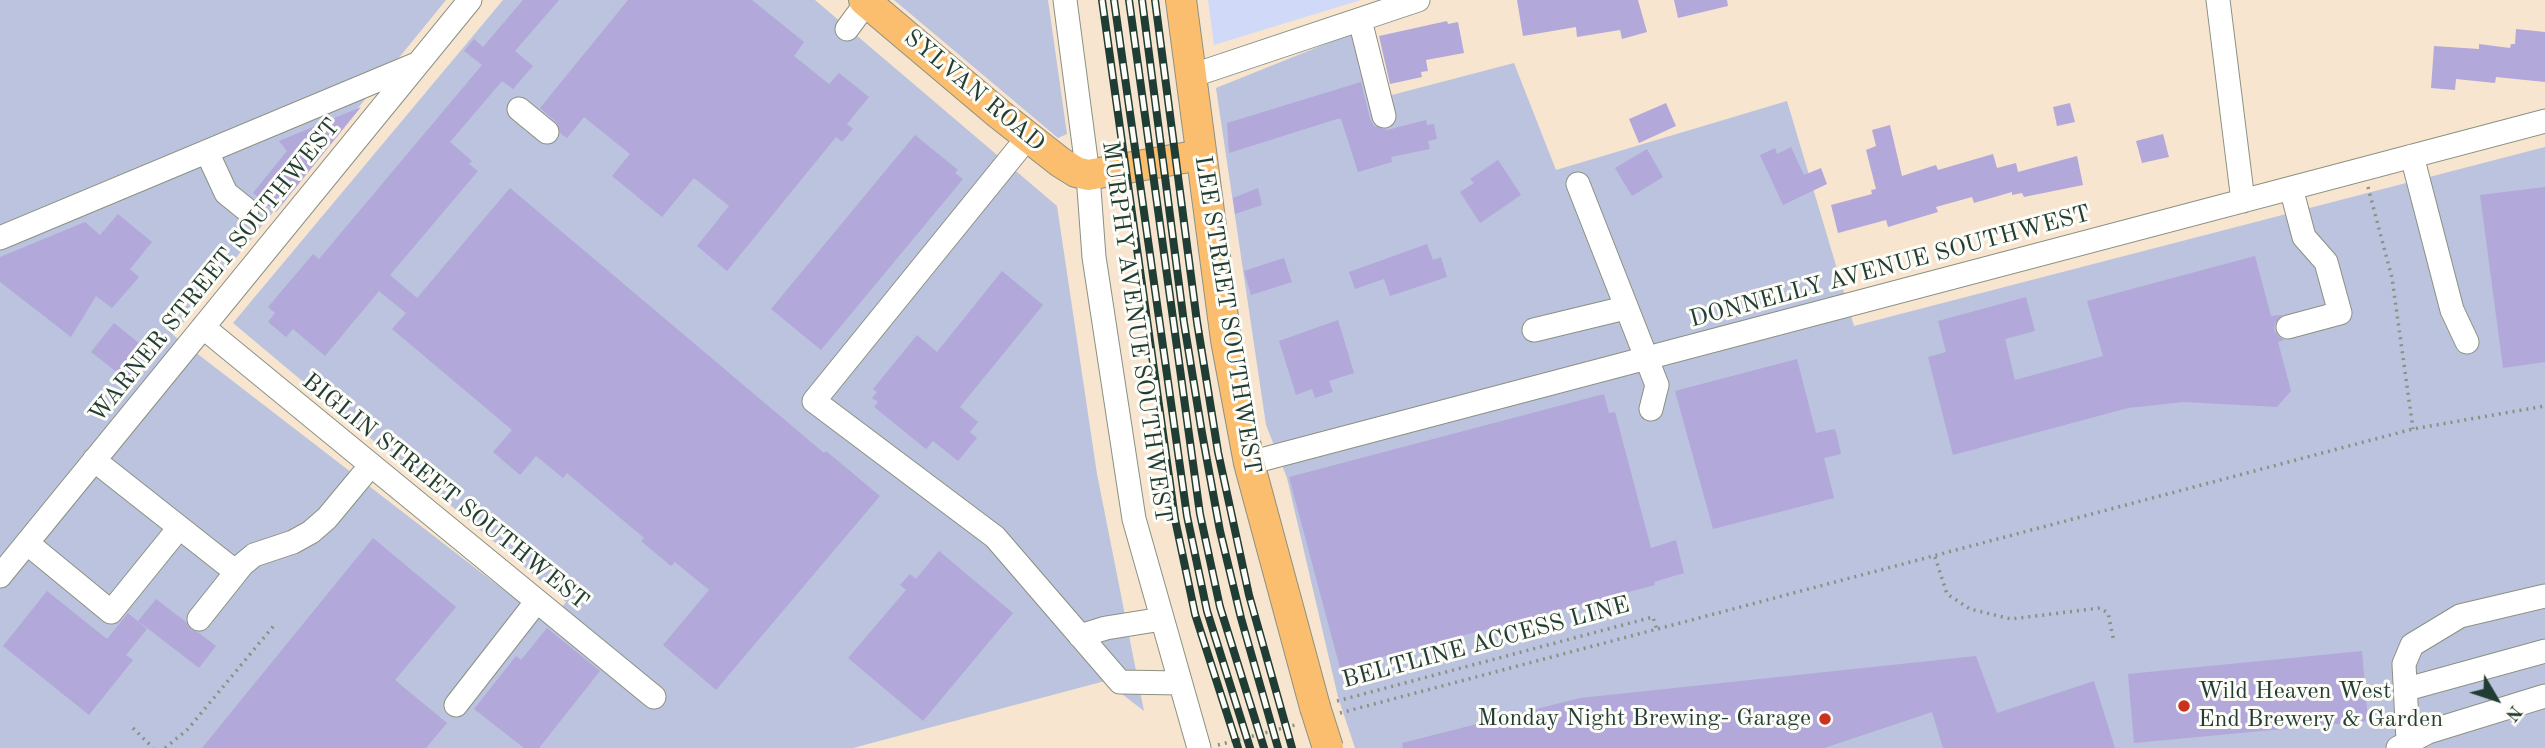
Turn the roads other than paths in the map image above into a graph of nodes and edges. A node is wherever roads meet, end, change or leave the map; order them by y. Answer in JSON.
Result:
{"nodes":[{"id":1,"x":470,"y":0,"type":"edge"},
{"id":2,"x":1065,"y":0,"type":"edge"},
{"id":3,"x":1181,"y":0,"type":"edge"},
{"id":4,"x":1418,"y":0,"type":"edge"},
{"id":5,"x":2218,"y":0,"type":"edge"},
{"id":6,"x":866,"y":1,"type":"edge"},
{"id":7,"x":1360,"y":20,"type":"junction"},
{"id":8,"x":847,"y":29,"type":"dead end"},
{"id":9,"x":418,"y":64,"type":"junction"},
{"id":10,"x":1191,"y":76,"type":"junction"},
{"id":11,"x":519,"y":109,"type":"dead end"},
{"id":12,"x":1384,"y":116,"type":"dead end"},
{"id":13,"x":2545,"y":121,"type":"edge"},
{"id":14,"x":547,"y":132,"type":"dead end"},
{"id":15,"x":1028,"y":136,"type":"junction"},
{"id":16,"x":207,"y":152,"type":"junction"},
{"id":17,"x":1200,"y":155,"type":"junction"},
{"id":18,"x":2412,"y":156,"type":"junction"},
{"id":19,"x":1088,"y":175,"type":"junction"},
{"id":20,"x":1578,"y":184,"type":"dead end"},
{"id":21,"x":2291,"y":188,"type":"junction"},
{"id":22,"x":2243,"y":201,"type":"junction"},
{"id":23,"x":247,"y":210,"type":"dead end"},
{"id":24,"x":0,"y":237,"type":"edge"},
{"id":25,"x":1625,"y":308,"type":"junction"},
{"id":26,"x":203,"y":327,"type":"junction"},
{"id":27,"x":2288,"y":327,"type":"dead end"},
{"id":28,"x":1534,"y":330,"type":"dead end"},
{"id":29,"x":2467,"y":342,"type":"dead end"},
{"id":30,"x":1646,"y":358,"type":"junction"},
{"id":31,"x":1651,"y":410,"type":"dead end"},
{"id":32,"x":94,"y":460,"type":"junction"},
{"id":33,"x":1249,"y":463,"type":"junction"},
{"id":34,"x":371,"y":465,"type":"junction"},
{"id":35,"x":179,"y":528,"type":"junction"},
{"id":36,"x":27,"y":543,"type":"junction"},
{"id":37,"x":236,"y":572,"type":"junction"},
{"id":38,"x":0,"y":576,"type":"edge"},
{"id":39,"x":2545,"y":596,"type":"edge"},
{"id":40,"x":537,"y":601,"type":"junction"},
{"id":41,"x":199,"y":619,"type":"dead end"},
{"id":42,"x":1162,"y":619,"type":"junction"},
{"id":43,"x":1080,"y":636,"type":"junction"},
{"id":44,"x":2545,"y":651,"type":"edge"},
{"id":45,"x":1180,"y":683,"type":"junction"},
{"id":46,"x":2407,"y":689,"type":"junction"},
{"id":47,"x":2545,"y":696,"type":"edge"},
{"id":48,"x":654,"y":697,"type":"dead end"},
{"id":49,"x":456,"y":705,"type":"dead end"},
{"id":50,"x":2417,"y":742,"type":"edge"},
{"id":51,"x":1200,"y":744,"type":"edge"},
{"id":52,"x":1328,"y":748,"type":"edge"}],
"edges":[{"from":1,"to":9,"type":"street","name":"WARNER STREET SOUTHWEST"},
{"from":2,"to":19,"type":"street","name":"MURPHY AVENUE SOUTHWEST"},
{"from":3,"to":10,"type":"main road","name":"LEE STREET SOUTHWEST"},
{"from":4,"to":7,"type":"street"},
{"from":5,"to":22,"type":"street"},
{"from":6,"to":8,"type":"street"},
{"from":6,"to":15,"type":"main road","name":"SYLVAN ROAD"},
{"from":7,"to":10,"type":"street"},
{"from":7,"to":12,"type":"street"},
{"from":9,"to":16,"type":"street"},
{"from":9,"to":26,"type":"street","name":"WARNER STREET SOUTHWEST"},
{"from":10,"to":17,"type":"main road","name":"LEE STREET SOUTHWEST"},
{"from":11,"to":14,"type":"street"},
{"from":13,"to":18,"type":"street","name":"DONNELLY AVENUE SOUTHWEST"},
{"from":15,"to":19,"type":"main road","name":"SYLVAN ROAD"},
{"from":15,"to":43,"type":"street"},
{"from":16,"to":23,"type":"street"},
{"from":16,"to":24,"type":"street"},
{"from":17,"to":19,"type":"main road"},
{"from":17,"to":33,"type":"main road","name":"LEE STREET SOUTHWEST"},
{"from":18,"to":21,"type":"street","name":"DONNELLY AVENUE SOUTHWEST"},
{"from":18,"to":29,"type":"street"},
{"from":19,"to":42,"type":"street","name":"MURPHY AVENUE SOUTHWEST"},
{"from":20,"to":25,"type":"street"},
{"from":21,"to":22,"type":"street","name":"DONNELLY AVENUE SOUTHWEST"},
{"from":21,"to":27,"type":"street"},
{"from":22,"to":30,"type":"street","name":"DONNELLY AVENUE SOUTHWEST"},
{"from":25,"to":28,"type":"street"},
{"from":25,"to":30,"type":"street"},
{"from":26,"to":32,"type":"street","name":"WARNER STREET SOUTHWEST"},
{"from":26,"to":34,"type":"street","name":"BIGLIN STREET SOUTHWEST"},
{"from":30,"to":31,"type":"street"},
{"from":30,"to":33,"type":"street","name":"DONNELLY AVENUE SOUTHWEST"},
{"from":32,"to":35,"type":"street"},
{"from":32,"to":36,"type":"street","name":"WARNER STREET SOUTHWEST"},
{"from":33,"to":52,"type":"main road","name":"LEE STREET SOUTHWEST","bridge":true},
{"from":34,"to":37,"type":"street"},
{"from":34,"to":40,"type":"street","name":"BIGLIN STREET SOUTHWEST"},
{"from":35,"to":36,"type":"street"},
{"from":35,"to":37,"type":"street"},
{"from":36,"to":38,"type":"street","name":"WARNER STREET SOUTHWEST"},
{"from":37,"to":41,"type":"street"},
{"from":39,"to":46,"type":"street"},
{"from":40,"to":48,"type":"street","name":"BIGLIN STREET SOUTHWEST"},
{"from":40,"to":49,"type":"street"},
{"from":42,"to":43,"type":"street"},
{"from":42,"to":45,"type":"street","name":"MURPHY AVENUE SOUTHWEST"},
{"from":43,"to":45,"type":"street"},
{"from":44,"to":46,"type":"street"},
{"from":45,"to":51,"type":"street","name":"MURPHY AVENUE SOUTHWEST"},
{"from":46,"to":50,"type":"street"},
{"from":47,"to":50,"type":"street"}]}
